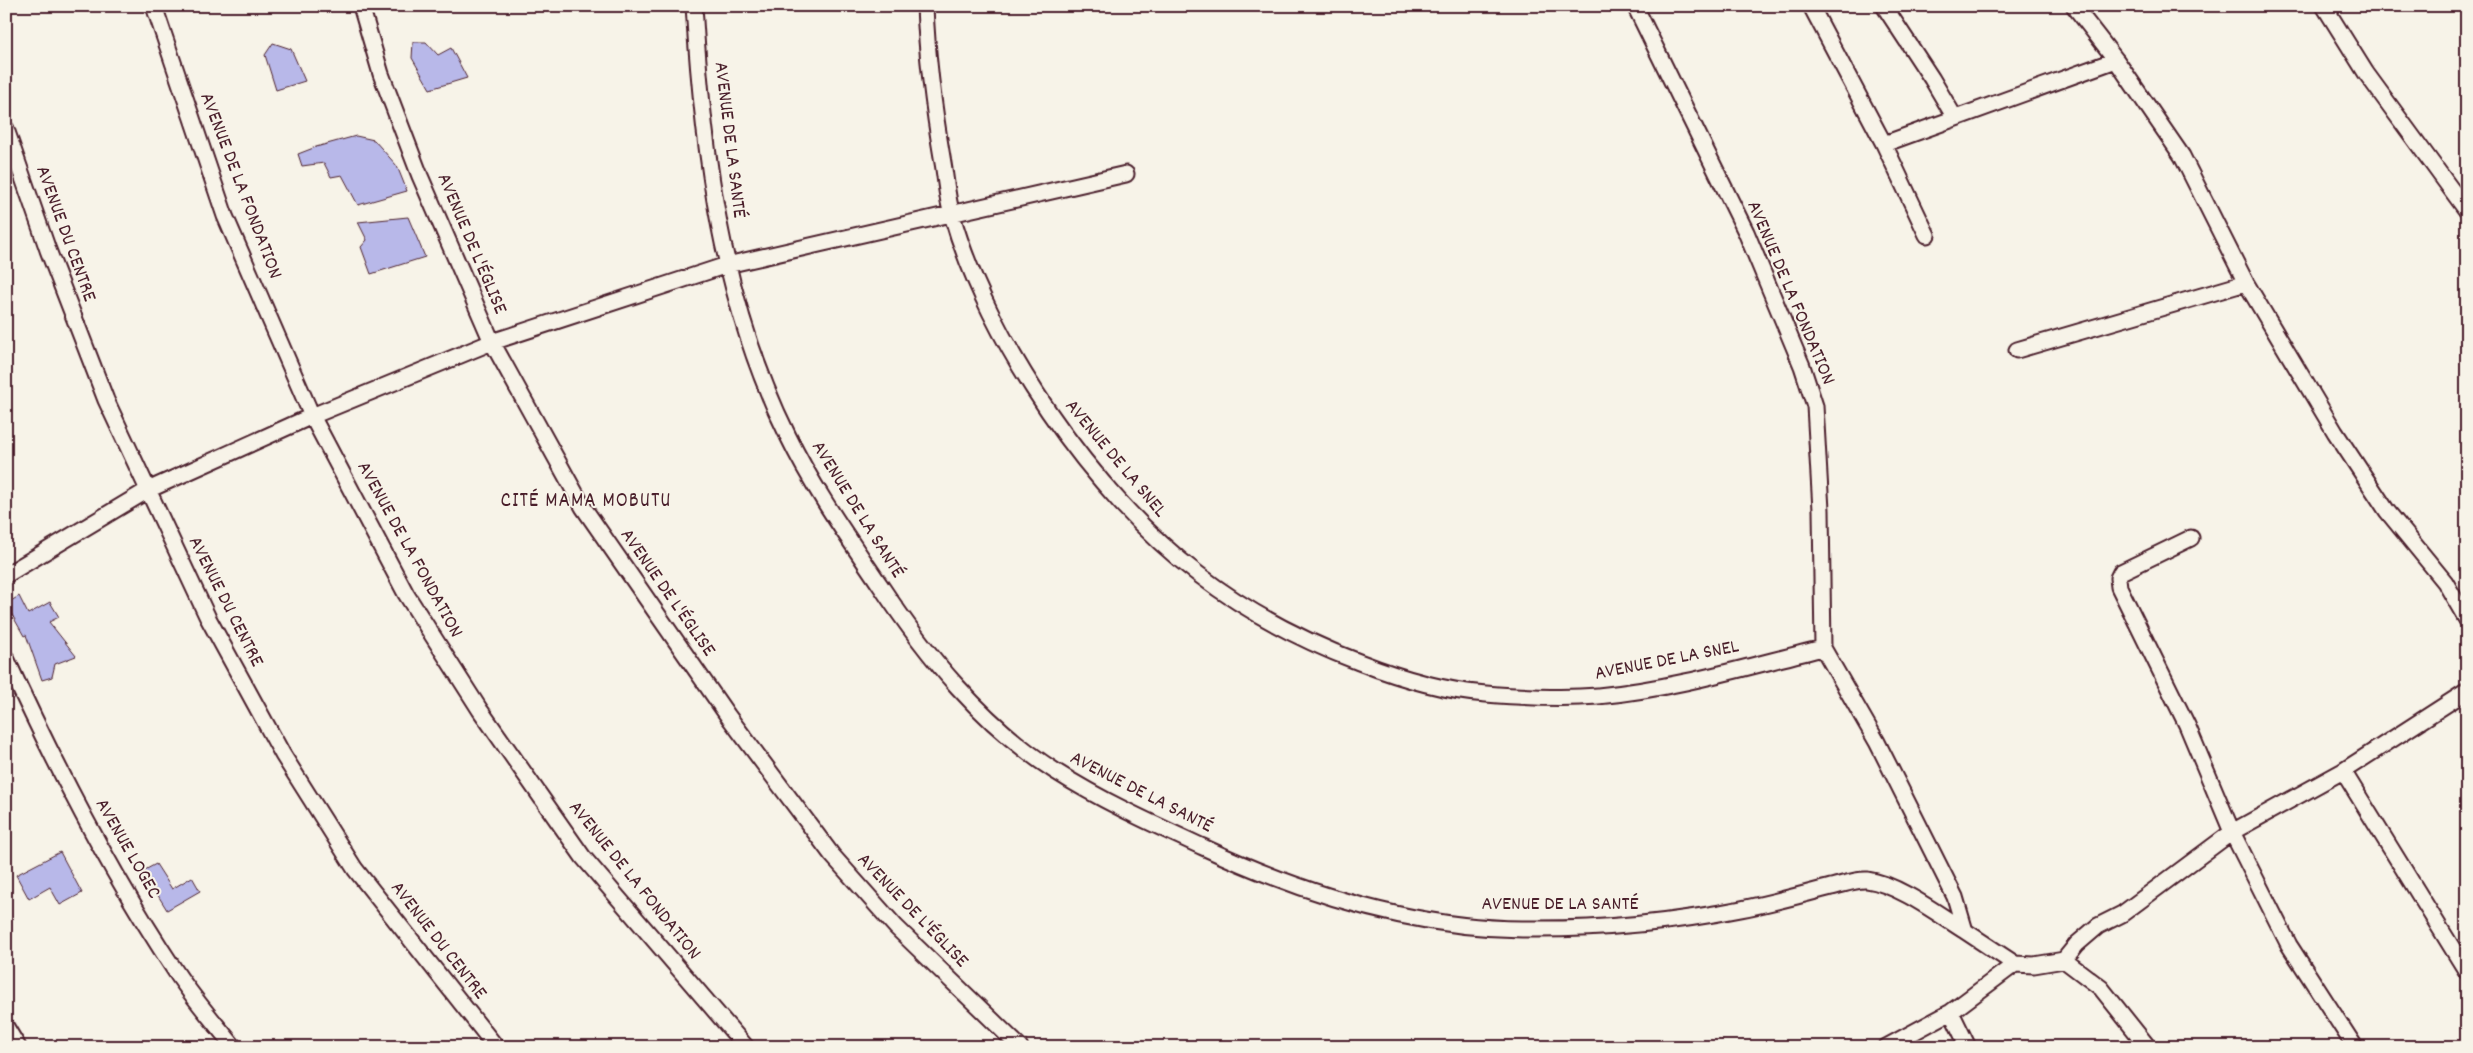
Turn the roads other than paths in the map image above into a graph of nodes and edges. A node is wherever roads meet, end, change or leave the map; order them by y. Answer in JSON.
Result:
{"nodes":[{"id":1,"x":154,"y":6,"type":"edge"},
{"id":2,"x":361,"y":6,"type":"edge"},
{"id":3,"x":694,"y":6,"type":"edge"},
{"id":4,"x":925,"y":6,"type":"edge"},
{"id":5,"x":1636,"y":6,"type":"edge"},
{"id":6,"x":1811,"y":6,"type":"edge"},
{"id":7,"x":1884,"y":6,"type":"edge"},
{"id":8,"x":2074,"y":6,"type":"edge"},
{"id":9,"x":2324,"y":6,"type":"edge"},
{"id":10,"x":2116,"y":60,"type":"junction"},
{"id":11,"x":1955,"y":118,"type":"junction"},
{"id":12,"x":6,"y":129,"type":"edge"},
{"id":13,"x":1884,"y":144,"type":"junction"},
{"id":14,"x":1126,"y":174,"type":"dead end"},
{"id":15,"x":2467,"y":211,"type":"edge"},
{"id":16,"x":952,"y":214,"type":"junction"},
{"id":17,"x":1927,"y":235,"type":"dead end"},
{"id":18,"x":727,"y":264,"type":"junction"},
{"id":19,"x":2246,"y":283,"type":"junction"},
{"id":20,"x":492,"y":342,"type":"junction"},
{"id":21,"x":2017,"y":350,"type":"dead end"},
{"id":22,"x":312,"y":416,"type":"junction"},
{"id":23,"x":148,"y":490,"type":"junction"},
{"id":24,"x":2191,"y":538,"type":"dead end"},
{"id":25,"x":6,"y":575,"type":"edge"},
{"id":26,"x":2467,"y":620,"type":"edge"},
{"id":27,"x":1823,"y":648,"type":"junction"},
{"id":28,"x":6,"y":658,"type":"edge"},
{"id":29,"x":2467,"y":691,"type":"edge"},
{"id":30,"x":2344,"y":771,"type":"junction"},
{"id":31,"x":2232,"y":832,"type":"junction"},
{"id":32,"x":1965,"y":931,"type":"junction"},
{"id":33,"x":2064,"y":960,"type":"junction"},
{"id":34,"x":2015,"y":964,"type":"junction"},
{"id":35,"x":2467,"y":972,"type":"edge"},
{"id":36,"x":1951,"y":1012,"type":"junction"},
{"id":37,"x":6,"y":1027,"type":"edge"},
{"id":38,"x":18,"y":1047,"type":"edge"},
{"id":39,"x":234,"y":1047,"type":"edge"},
{"id":40,"x":496,"y":1047,"type":"edge"},
{"id":41,"x":746,"y":1047,"type":"edge"},
{"id":42,"x":1020,"y":1047,"type":"edge"},
{"id":43,"x":1886,"y":1047,"type":"edge"},
{"id":44,"x":1968,"y":1047,"type":"edge"},
{"id":45,"x":2148,"y":1047,"type":"edge"},
{"id":46,"x":2354,"y":1047,"type":"edge"}],
"edges":[{"from":1,"to":22,"type":"street","name":"AVENUE DE LA FONDATION"},
{"from":2,"to":20,"type":"street","name":"AVENUE DE L'ÉGLISE"},
{"from":3,"to":18,"type":"street","name":"AVENUE DE LA SANTÉ"},
{"from":4,"to":16,"type":"street","name":"AVENUE DE LA SNEL"},
{"from":5,"to":27,"type":"street","name":"AVENUE DE LA FONDATION"},
{"from":6,"to":13,"type":"street"},
{"from":7,"to":11,"type":"street"},
{"from":8,"to":10,"type":"street"},
{"from":9,"to":15,"type":"street"},
{"from":10,"to":11,"type":"street"},
{"from":10,"to":19,"type":"street"},
{"from":11,"to":13,"type":"street"},
{"from":12,"to":23,"type":"street","name":"AVENUE DU CENTRE"},
{"from":13,"to":17,"type":"street"},
{"from":14,"to":16,"type":"street"},
{"from":16,"to":18,"type":"street"},
{"from":16,"to":27,"type":"street","name":"AVENUE DE LA SNEL"},
{"from":18,"to":20,"type":"street"},
{"from":18,"to":32,"type":"street","name":"AVENUE DE LA SANTÉ"},
{"from":19,"to":21,"type":"street"},
{"from":19,"to":26,"type":"street"},
{"from":20,"to":22,"type":"street"},
{"from":20,"to":42,"type":"street","name":"AVENUE DE L'ÉGLISE"},
{"from":22,"to":23,"type":"street"},
{"from":22,"to":41,"type":"street","name":"AVENUE DE LA FONDATION"},
{"from":23,"to":25,"type":"street"},
{"from":23,"to":40,"type":"street","name":"AVENUE DU CENTRE"},
{"from":24,"to":31,"type":"street"},
{"from":27,"to":32,"type":"street"},
{"from":28,"to":39,"type":"street","name":"AVENUE LOGEC"},
{"from":29,"to":30,"type":"street"},
{"from":30,"to":31,"type":"street"},
{"from":30,"to":35,"type":"street"},
{"from":31,"to":33,"type":"street"},
{"from":31,"to":46,"type":"street"},
{"from":32,"to":34,"type":"street"},
{"from":33,"to":34,"type":"street"},
{"from":33,"to":45,"type":"street"},
{"from":34,"to":36,"type":"street"},
{"from":36,"to":43,"type":"street"},
{"from":36,"to":44,"type":"street"},
{"from":37,"to":38,"type":"street"}]}
